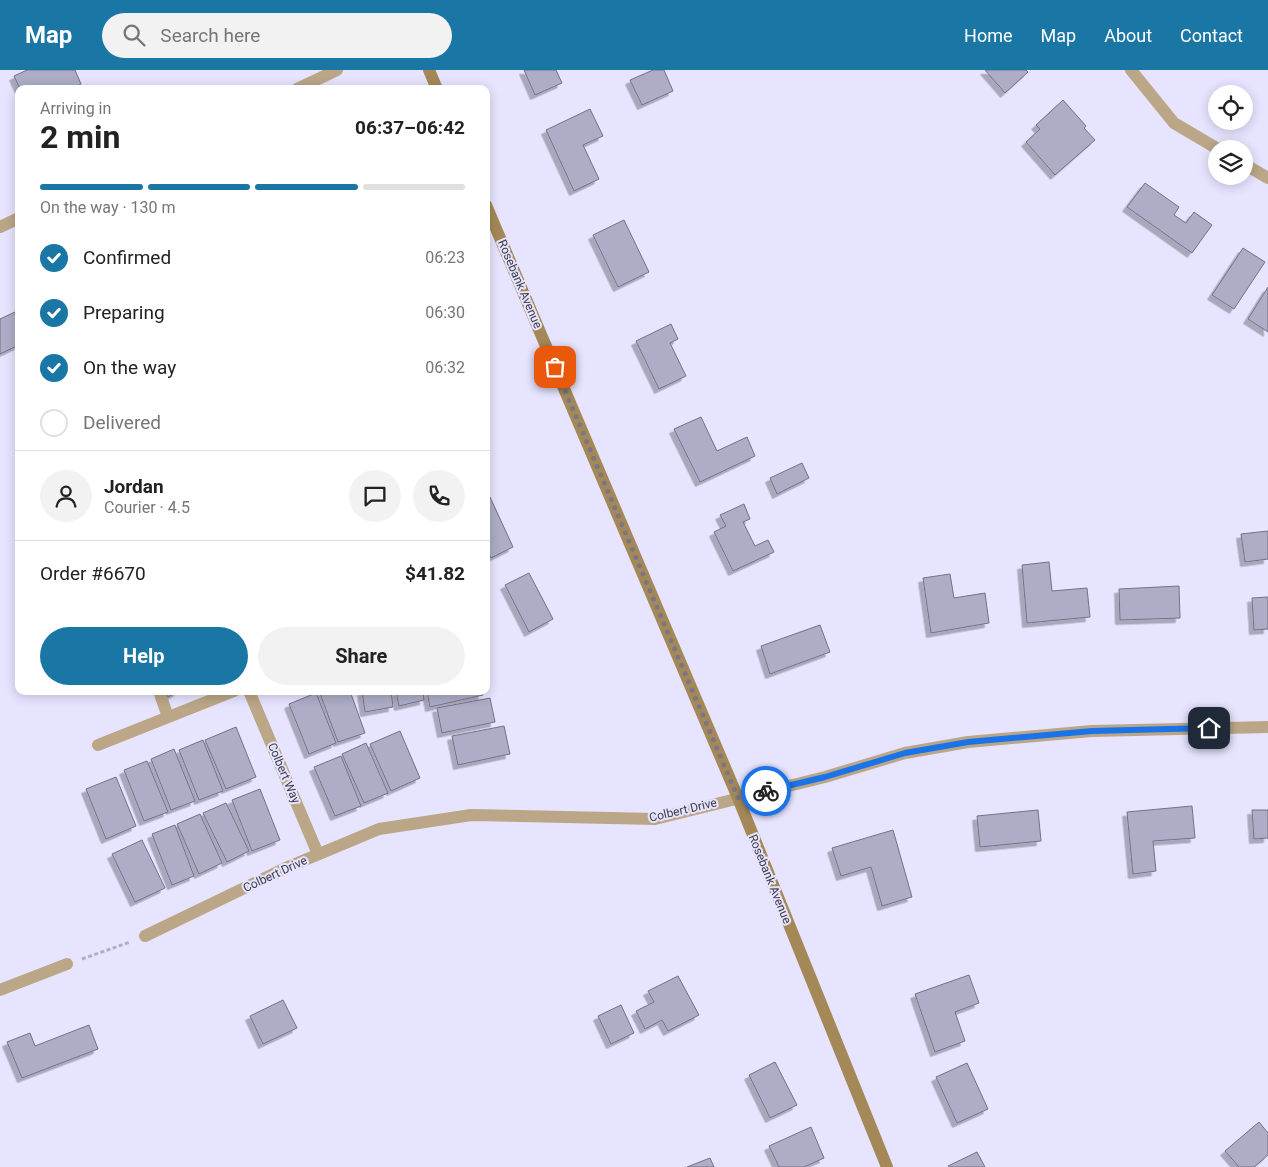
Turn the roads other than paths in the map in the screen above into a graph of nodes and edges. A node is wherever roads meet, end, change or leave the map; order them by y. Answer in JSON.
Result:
{"nodes":[{"id":1,"x":337,"y":70,"type":"edge"},
{"id":2,"x":429,"y":70,"type":"edge"},
{"id":3,"x":1132,"y":70,"type":"edge"},
{"id":4,"x":305,"y":85,"type":"edge"},
{"id":5,"x":435,"y":85,"type":"edge"},
{"id":6,"x":1208,"y":143,"type":"edge"},
{"id":7,"x":1253,"y":169,"type":"edge"},
{"id":8,"x":1268,"y":178,"type":"edge"},
{"id":9,"x":490,"y":214,"type":"edge"},
{"id":10,"x":15,"y":220,"type":"edge"},
{"id":11,"x":0,"y":227,"type":"edge"},
{"id":12,"x":160,"y":695,"type":"edge"},
{"id":13,"x":224,"y":695,"type":"edge"},
{"id":14,"x":251,"y":695,"type":"edge"},
{"id":15,"x":168,"y":717,"type":"junction"},
{"id":16,"x":1268,"y":727,"type":"edge"},
{"id":17,"x":98,"y":745,"type":"dead end"},
{"id":18,"x":738,"y":798,"type":"junction"},
{"id":19,"x":318,"y":854,"type":"junction"},
{"id":20,"x":145,"y":936,"type":"road end"},
{"id":21,"x":67,"y":964,"type":"road end"},
{"id":22,"x":0,"y":990,"type":"edge"},
{"id":23,"x":887,"y":1167,"type":"edge"}],
"edges":[{"from":1,"to":4,"type":"street"},
{"from":2,"to":5,"type":"street"},
{"from":3,"to":6,"type":"street"},
{"from":7,"to":8,"type":"street"},
{"from":9,"to":18,"type":"street","name":"Rosebank Avenue"},
{"from":10,"to":11,"type":"street"},
{"from":12,"to":15,"type":"street"},
{"from":13,"to":15,"type":"street"},
{"from":14,"to":19,"type":"street","name":"Colbert Way"},
{"from":15,"to":17,"type":"street"},
{"from":16,"to":18,"type":"street","name":"Colbert Drive"},
{"from":18,"to":19,"type":"street","name":"Colbert Drive"},
{"from":18,"to":23,"type":"street","name":"Rosebank Avenue"},
{"from":19,"to":20,"type":"street","name":"Colbert Drive"},
{"from":21,"to":22,"type":"street"}]}
